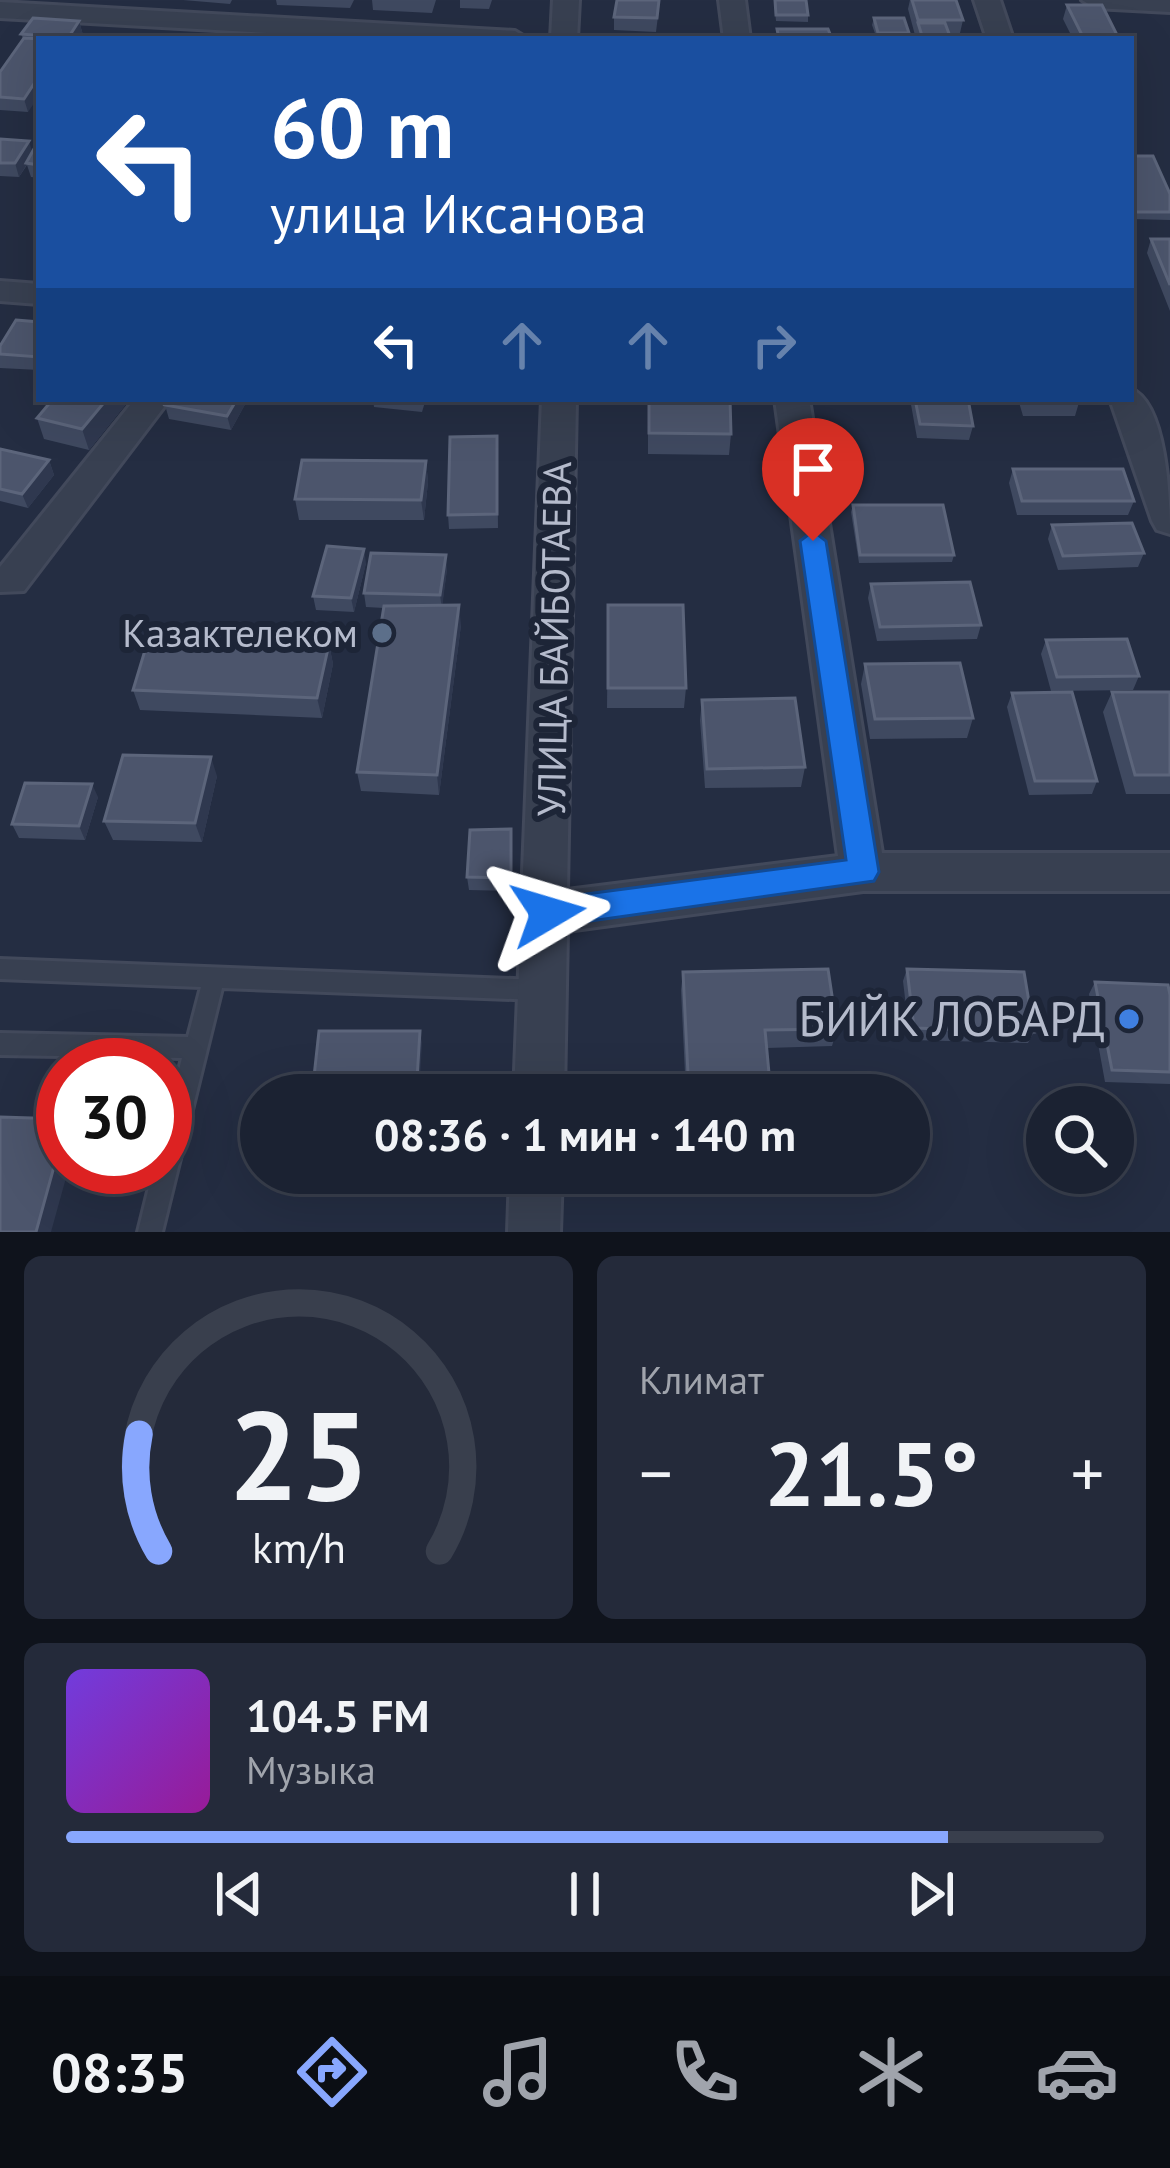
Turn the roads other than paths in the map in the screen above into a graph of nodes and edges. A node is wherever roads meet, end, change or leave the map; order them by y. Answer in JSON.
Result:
{"nodes":[{"id":1,"x":566,"y":0,"type":"edge"},
{"id":2,"x":732,"y":0,"type":"edge"},
{"id":3,"x":987,"y":0,"type":"edge"},
{"id":4,"x":1095,"y":0,"type":"edge"},
{"id":5,"x":1170,"y":4,"type":"edge"},
{"id":6,"x":9,"y":10,"type":"edge"},
{"id":7,"x":0,"y":36,"type":"edge"},
{"id":8,"x":463,"y":36,"type":"edge"},
{"id":9,"x":564,"y":36,"type":"edge"},
{"id":10,"x":737,"y":36,"type":"edge"},
{"id":11,"x":999,"y":36,"type":"edge"},
{"id":12,"x":0,"y":291,"type":"edge"},
{"id":13,"x":36,"y":294,"type":"edge"},
{"id":14,"x":151,"y":402,"type":"edge"},
{"id":15,"x":559,"y":402,"type":"edge"},
{"id":16,"x":792,"y":402,"type":"edge"},
{"id":17,"x":1128,"y":402,"type":"edge"},
{"id":18,"x":1170,"y":521,"type":"edge"},
{"id":19,"x":10,"y":581,"type":"dead end"},
{"id":20,"x":863,"y":872,"type":"junction"},
{"id":21,"x":1170,"y":872,"type":"edge"},
{"id":22,"x":548,"y":913,"type":"junction"},
{"id":23,"x":0,"y":969,"type":"edge"},
{"id":24,"x":214,"y":976,"type":"junction"},
{"id":25,"x":543,"y":990,"type":"junction"},
{"id":26,"x":0,"y":1044,"type":"edge"},
{"id":27,"x":196,"y":1048,"type":"junction"},
{"id":28,"x":540,"y":1074,"type":"edge"},
{"id":29,"x":535,"y":1194,"type":"edge"},
{"id":30,"x":150,"y":1232,"type":"edge"},
{"id":31,"x":534,"y":1232,"type":"edge"}],
"edges":[{"from":1,"to":9,"type":"street"},
{"from":2,"to":10,"type":"street"},
{"from":3,"to":11,"type":"street"},
{"from":4,"to":5,"type":"street"},
{"from":6,"to":7,"type":"street"},
{"from":6,"to":8,"type":"street"},
{"from":12,"to":13,"type":"street"},
{"from":14,"to":19,"type":"street"},
{"from":15,"to":22,"type":"street","name":"УЛИЦА БАЙБОТАЕВА"},
{"from":16,"to":20,"type":"street"},
{"from":17,"to":18,"type":"street"},
{"from":20,"to":21,"type":"street"},
{"from":20,"to":22,"type":"street"},
{"from":22,"to":25,"type":"street","name":"УЛИЦА БАЙБОТАЕВА"},
{"from":23,"to":24,"type":"lane"},
{"from":24,"to":25,"type":"lane"},
{"from":24,"to":27,"type":"lane"},
{"from":25,"to":28,"type":"street","name":"УЛИЦА БАЙБОТАЕВА"},
{"from":26,"to":27,"type":"lane"},
{"from":27,"to":30,"type":"lane"},
{"from":29,"to":31,"type":"street"}]}
